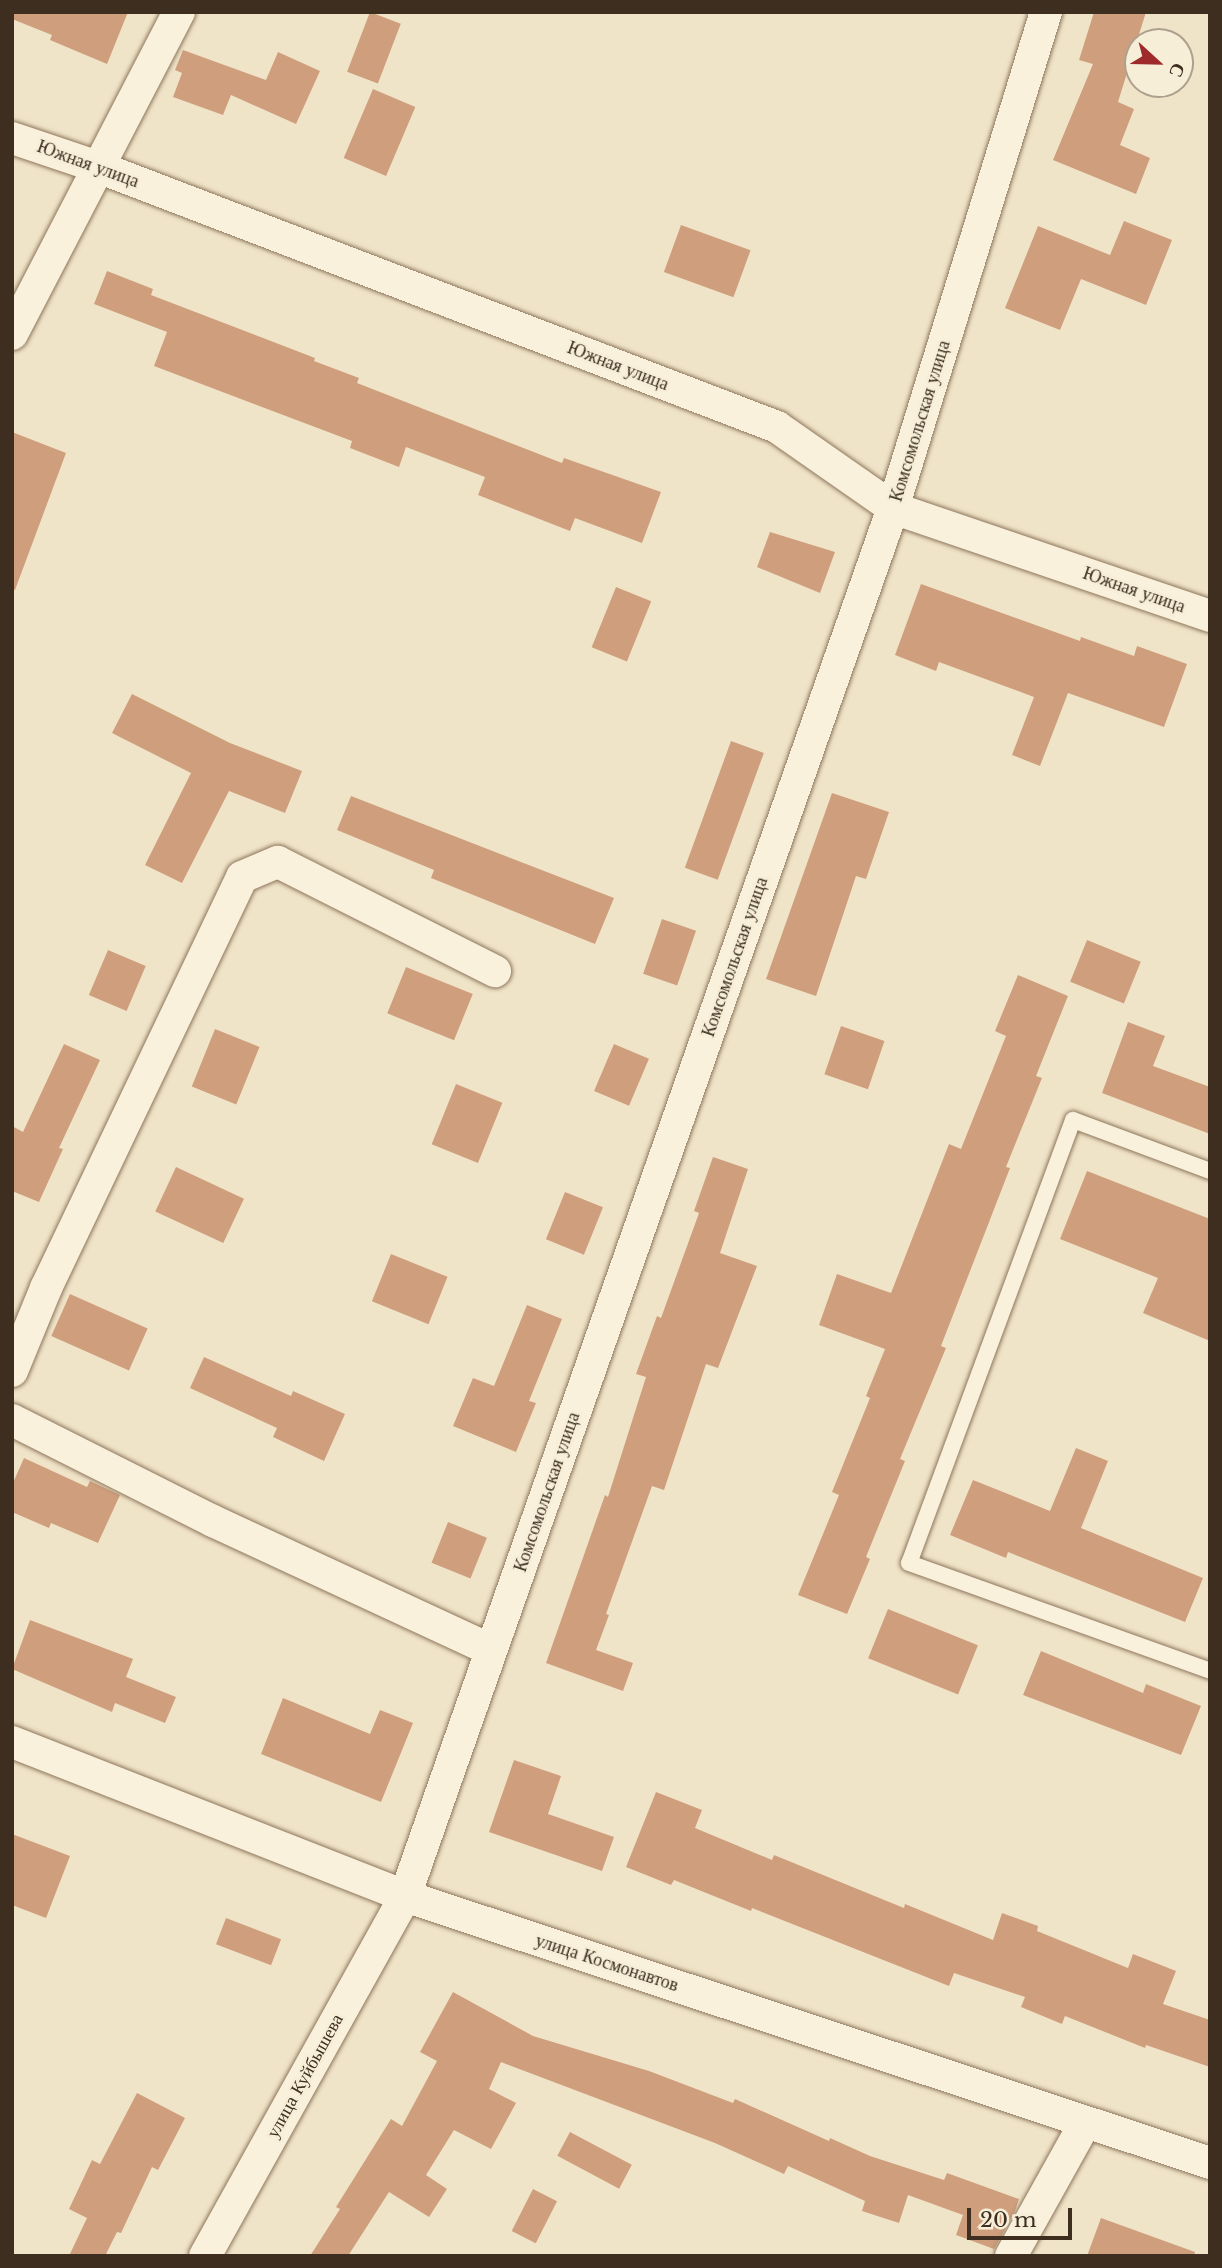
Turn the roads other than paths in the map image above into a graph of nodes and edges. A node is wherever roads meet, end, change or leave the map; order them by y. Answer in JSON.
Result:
{"nodes":[{"id":1,"x":179,"y":12,"type":"edge"},
{"id":2,"x":1046,"y":12,"type":"edge"},
{"id":3,"x":12,"y":138,"type":"edge"},
{"id":4,"x":98,"y":167,"type":"junction"},
{"id":5,"x":12,"y":334,"type":"edge"},
{"id":6,"x":893,"y":508,"type":"junction"},
{"id":7,"x":1210,"y":616,"type":"edge"},
{"id":8,"x":495,"y":971,"type":"dead end"},
{"id":9,"x":1210,"y":1171,"type":"edge"},
{"id":10,"x":12,"y":1371,"type":"edge"},
{"id":11,"x":12,"y":1420,"type":"edge"},
{"id":12,"x":491,"y":1650,"type":"junction"},
{"id":13,"x":1210,"y":1671,"type":"edge"},
{"id":14,"x":12,"y":1742,"type":"edge"},
{"id":15,"x":405,"y":1896,"type":"junction"},
{"id":16,"x":1086,"y":2123,"type":"junction"},
{"id":17,"x":1210,"y":2163,"type":"edge"},
{"id":18,"x":205,"y":2256,"type":"edge"},
{"id":19,"x":1011,"y":2256,"type":"edge"}],
"edges":[{"from":1,"to":4,"type":"street"},
{"from":2,"to":6,"type":"street","name":"Комсомольская улица"},
{"from":3,"to":4,"type":"street","name":"Южная улица"},
{"from":4,"to":5,"type":"street"},
{"from":4,"to":6,"type":"street","name":"Южная улица"},
{"from":6,"to":7,"type":"street","name":"Южная улица"},
{"from":6,"to":12,"type":"street","name":"Комсомольская улица"},
{"from":8,"to":10,"type":"street"},
{"from":9,"to":13,"type":"lane"},
{"from":11,"to":12,"type":"street"},
{"from":12,"to":15,"type":"street","name":"Комсомольская улица"},
{"from":14,"to":15,"type":"street","name":"улица Космонавтов"},
{"from":15,"to":16,"type":"street","name":"улица Космонавтов"},
{"from":15,"to":18,"type":"street","name":"улица Куйбышева"},
{"from":16,"to":17,"type":"street","name":"улица Космонавтов"},
{"from":16,"to":19,"type":"street"}]}
